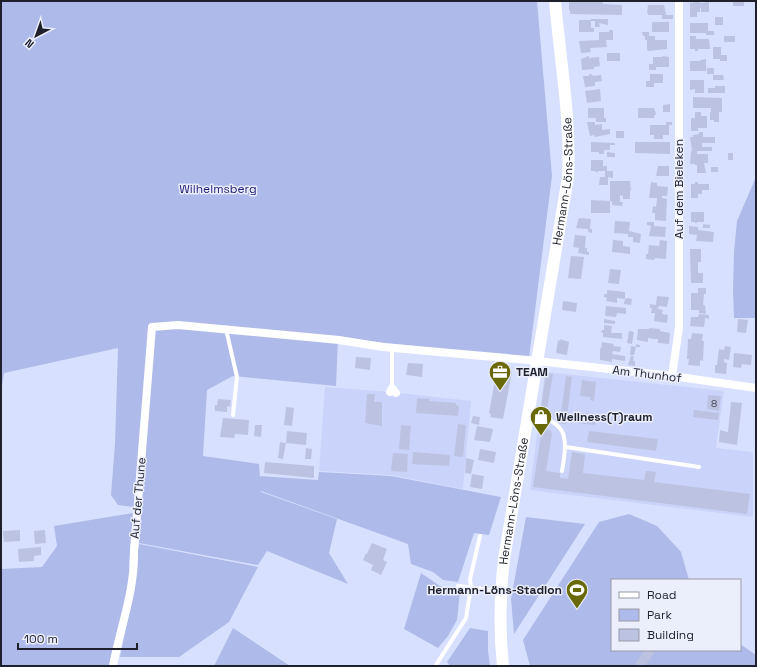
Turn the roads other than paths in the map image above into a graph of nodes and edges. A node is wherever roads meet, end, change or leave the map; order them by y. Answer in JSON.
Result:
{"nodes":[{"id":1,"x":555,"y":1,"type":"edge"},
{"id":2,"x":679,"y":1,"type":"edge"},
{"id":3,"x":226,"y":329,"type":"junction"},
{"id":4,"x":392,"y":348,"type":"junction"},
{"id":5,"x":538,"y":361,"type":"junction"},
{"id":6,"x":672,"y":376,"type":"junction"},
{"id":7,"x":756,"y":388,"type":"edge"},
{"id":8,"x":393,"y":391,"type":"dead end"},
{"id":9,"x":529,"y":414,"type":"junction"},
{"id":10,"x":233,"y":415,"type":"dead end"},
{"id":11,"x":566,"y":447,"type":"junction"},
{"id":12,"x":699,"y":467,"type":"dead end"},
{"id":13,"x":562,"y":470,"type":"dead end"},
{"id":14,"x":480,"y":536,"type":"dead end"},
{"id":15,"x":458,"y":586,"type":"dead end"},
{"id":16,"x":471,"y":587,"type":"junction"},
{"id":17,"x":500,"y":591,"type":"junction"},
{"id":18,"x":113,"y":666,"type":"edge"},
{"id":19,"x":437,"y":666,"type":"edge"},
{"id":20,"x":503,"y":666,"type":"edge"}],
"edges":[{"from":1,"to":5,"type":"street","name":"Hermann-Löns-Straße"},
{"from":2,"to":6,"type":"street","name":"Auf dem Bieleken"},
{"from":3,"to":4,"type":"street"},
{"from":3,"to":10,"type":"lane"},
{"from":3,"to":18,"type":"street","name":"Auf der Thune"},
{"from":4,"to":5,"type":"street"},
{"from":4,"to":8,"type":"lane"},
{"from":5,"to":6,"type":"street","name":"Am Thunhof"},
{"from":5,"to":9,"type":"street","name":"Hermann-Löns-Straße"},
{"from":6,"to":7,"type":"street","name":"Am Thunhof"},
{"from":9,"to":11,"type":"lane"},
{"from":9,"to":17,"type":"street","name":"Hermann-Löns-Straße"},
{"from":11,"to":12,"type":"lane"},
{"from":11,"to":13,"type":"lane"},
{"from":14,"to":16,"type":"lane"},
{"from":15,"to":16,"type":"lane"},
{"from":16,"to":17,"type":"lane"},
{"from":16,"to":19,"type":"lane"},
{"from":17,"to":20,"type":"street","name":"Hermann-Löns-Straße"}]}
